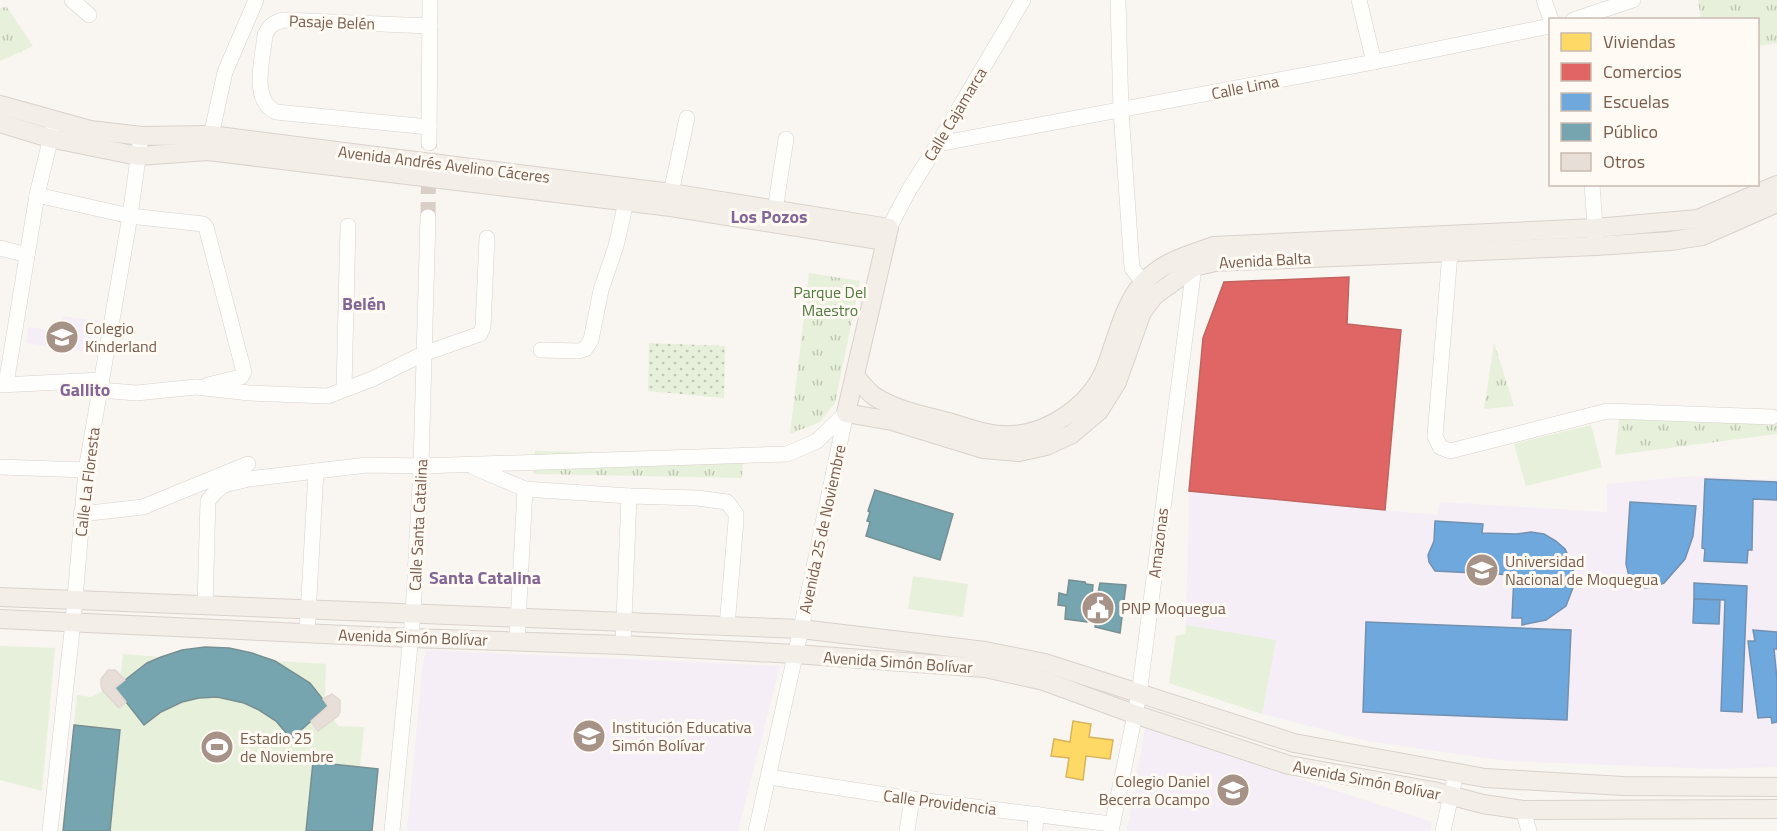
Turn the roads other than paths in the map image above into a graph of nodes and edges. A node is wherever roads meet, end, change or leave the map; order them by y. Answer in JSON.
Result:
{"nodes":[{"id":1,"x":72,"y":0,"type":"edge"},
{"id":2,"x":256,"y":0,"type":"edge"},
{"id":3,"x":430,"y":0,"type":"edge"},
{"id":4,"x":1023,"y":0,"type":"edge"},
{"id":5,"x":1118,"y":0,"type":"edge"},
{"id":6,"x":1359,"y":0,"type":"edge"},
{"id":7,"x":1544,"y":0,"type":"edge"},
{"id":8,"x":1632,"y":0,"type":"edge"},
{"id":9,"x":89,"y":15,"type":"dead end"},
{"id":10,"x":1550,"y":18,"type":"edge"},
{"id":11,"x":1579,"y":18,"type":"edge"},
{"id":12,"x":430,"y":26,"type":"junction"},
{"id":13,"x":1549,"y":26,"type":"edge"},
{"id":14,"x":1374,"y":62,"type":"junction"},
{"id":15,"x":0,"y":105,"type":"edge"},
{"id":16,"x":1121,"y":111,"type":"junction"},
{"id":17,"x":687,"y":118,"type":"dead end"},
{"id":18,"x":55,"y":120,"type":"junction"},
{"id":19,"x":0,"y":123,"type":"edge"},
{"id":20,"x":429,"y":127,"type":"junction"},
{"id":21,"x":142,"y":136,"type":"junction"},
{"id":22,"x":49,"y":138,"type":"junction"},
{"id":23,"x":786,"y":139,"type":"dead end"},
{"id":24,"x":209,"y":143,"type":"junction"},
{"id":25,"x":429,"y":143,"type":"tunnel mouth"},
{"id":26,"x":938,"y":144,"type":"junction"},
{"id":27,"x":138,"y":156,"type":"junction"},
{"id":28,"x":1777,"y":185,"type":"edge"},
{"id":29,"x":1592,"y":186,"type":"edge"},
{"id":30,"x":671,"y":193,"type":"junction"},
{"id":31,"x":628,"y":194,"type":"junction"},
{"id":32,"x":37,"y":195,"type":"junction"},
{"id":33,"x":1777,"y":203,"type":"edge"},
{"id":34,"x":775,"y":210,"type":"junction"},
{"id":35,"x":130,"y":216,"type":"junction"},
{"id":36,"x":428,"y":217,"type":"tunnel mouth"},
{"id":37,"x":348,"y":226,"type":"dead end"},
{"id":38,"x":887,"y":234,"type":"junction"},
{"id":39,"x":1596,"y":237,"type":"junction"},
{"id":40,"x":487,"y":238,"type":"dead end"},
{"id":41,"x":1451,"y":244,"type":"junction"},
{"id":42,"x":0,"y":248,"type":"edge"},
{"id":43,"x":27,"y":255,"type":"junction"},
{"id":44,"x":1193,"y":261,"type":"junction"},
{"id":45,"x":1149,"y":289,"type":"junction"},
{"id":46,"x":541,"y":350,"type":"dead end"},
{"id":47,"x":423,"y":354,"type":"junction"},
{"id":48,"x":855,"y":376,"type":"junction"},
{"id":49,"x":3,"y":385,"type":"edge"},
{"id":50,"x":100,"y":385,"type":"junction"},
{"id":51,"x":196,"y":387,"type":"junction"},
{"id":52,"x":344,"y":389,"type":"junction"},
{"id":53,"x":846,"y":413,"type":"junction"},
{"id":54,"x":1772,"y":417,"type":"dead end"},
{"id":55,"x":248,"y":464,"type":"dead end"},
{"id":56,"x":468,"y":465,"type":"junction"},
{"id":57,"x":421,"y":466,"type":"junction"},
{"id":58,"x":0,"y":467,"type":"edge"},
{"id":59,"x":86,"y":470,"type":"junction"},
{"id":60,"x":316,"y":471,"type":"junction"},
{"id":61,"x":525,"y":489,"type":"junction"},
{"id":62,"x":629,"y":496,"type":"junction"},
{"id":63,"x":81,"y":513,"type":"junction"},
{"id":64,"x":0,"y":597,"type":"edge"},
{"id":65,"x":75,"y":599,"type":"junction"},
{"id":66,"x":205,"y":605,"type":"junction"},
{"id":67,"x":227,"y":605,"type":"junction"},
{"id":68,"x":309,"y":609,"type":"junction"},
{"id":69,"x":413,"y":614,"type":"junction"},
{"id":70,"x":518,"y":618,"type":"junction"},
{"id":71,"x":0,"y":619,"type":"edge"},
{"id":72,"x":623,"y":621,"type":"junction"},
{"id":73,"x":73,"y":622,"type":"junction"},
{"id":74,"x":727,"y":626,"type":"junction"},
{"id":75,"x":226,"y":629,"type":"junction"},
{"id":76,"x":801,"y":629,"type":"junction"},
{"id":77,"x":307,"y":633,"type":"junction"},
{"id":78,"x":410,"y":638,"type":"junction"},
{"id":79,"x":517,"y":641,"type":"junction"},
{"id":80,"x":623,"y":645,"type":"junction"},
{"id":81,"x":795,"y":654,"type":"junction"},
{"id":82,"x":1139,"y":694,"type":"junction"},
{"id":83,"x":1134,"y":714,"type":"junction"},
{"id":84,"x":1294,"y":743,"type":"junction"},
{"id":85,"x":1289,"y":765,"type":"junction"},
{"id":86,"x":1456,"y":773,"type":"junction"},
{"id":87,"x":769,"y":777,"type":"junction"},
{"id":88,"x":1777,"y":787,"type":"edge"},
{"id":89,"x":1451,"y":797,"type":"junction"},
{"id":90,"x":912,"y":799,"type":"junction"},
{"id":91,"x":1777,"y":809,"type":"edge"},
{"id":92,"x":1523,"y":810,"type":"junction"},
{"id":93,"x":1036,"y":814,"type":"junction"},
{"id":94,"x":1111,"y":828,"type":"edge"},
{"id":95,"x":50,"y":831,"type":"edge"},
{"id":96,"x":392,"y":831,"type":"edge"},
{"id":97,"x":756,"y":831,"type":"edge"},
{"id":98,"x":907,"y":831,"type":"edge"},
{"id":99,"x":1035,"y":831,"type":"edge"},
{"id":100,"x":1443,"y":831,"type":"edge"},
{"id":101,"x":1529,"y":831,"type":"edge"}],
"edges":[{"from":1,"to":9,"type":"street"},
{"from":2,"to":24,"type":"street"},
{"from":3,"to":12,"type":"street"},
{"from":4,"to":26,"type":"street","name":"Calle Cajamarca"},
{"from":5,"to":16,"type":"street"},
{"from":6,"to":14,"type":"street"},
{"from":7,"to":10,"type":"street"},
{"from":8,"to":11,"type":"street"},
{"from":12,"to":20,"type":"street"},
{"from":12,"to":20,"type":"street","name":"Pasaje Belén"},
{"from":13,"to":14,"type":"street","name":"Calle Lima"},
{"from":14,"to":16,"type":"street","name":"Calle Lima"},
{"from":15,"to":18,"type":"main road","name":"Avenida Andrés Avelino Cáceres"},
{"from":16,"to":26,"type":"street","name":"Calle Lima"},
{"from":16,"to":45,"type":"street"},
{"from":17,"to":30,"type":"street"},
{"from":18,"to":21,"type":"main road","name":"Avenida Andrés Avelino Cáceres"},
{"from":18,"to":22,"type":"street"},
{"from":19,"to":22,"type":"main road","name":"Avenida Andrés Avelino Cáceres"},
{"from":20,"to":25,"type":"street"},
{"from":21,"to":24,"type":"main road","name":"Avenida Andrés Avelino Cáceres"},
{"from":21,"to":27,"type":"street","name":"Calle La Floresta"},
{"from":22,"to":27,"type":"main road","name":"Avenida Andrés Avelino Cáceres"},
{"from":22,"to":32,"type":"street"},
{"from":23,"to":34,"type":"street"},
{"from":24,"to":27,"type":"main road","name":"Avenida Andrés Avelino Cáceres"},
{"from":24,"to":31,"type":"main road","name":"Avenida Andrés Avelino Cáceres"},
{"from":26,"to":38,"type":"street","name":"Calle Cajamarca"},
{"from":27,"to":35,"type":"street","name":"Calle La Floresta"},
{"from":28,"to":39,"type":"main road","name":"Avenida Balta"},
{"from":29,"to":39,"type":"street"},
{"from":30,"to":31,"type":"main road","name":"Avenida Andrés Avelino Cáceres"},
{"from":30,"to":34,"type":"main road","name":"Avenida Andrés Avelino Cáceres"},
{"from":31,"to":38,"type":"main road","name":"Avenida Andrés Avelino Cáceres"},
{"from":31,"to":46,"type":"street"},
{"from":32,"to":35,"type":"street"},
{"from":32,"to":43,"type":"street"},
{"from":33,"to":39,"type":"main road","name":"Avenida Balta"},
{"from":34,"to":38,"type":"main road","name":"Avenida Andrés Avelino Cáceres"},
{"from":35,"to":50,"type":"street","name":"Calle La Floresta"},
{"from":35,"to":51,"type":"street"},
{"from":36,"to":47,"type":"street","name":"Calle Santa Catalina"},
{"from":37,"to":52,"type":"street"},
{"from":38,"to":48,"type":"main road","name":"Avenida 25 de Noviembre"},
{"from":39,"to":41,"type":"main road","name":"Avenida Balta"},
{"from":40,"to":47,"type":"street"},
{"from":41,"to":44,"type":"main road","name":"Avenida Balta"},
{"from":41,"to":54,"type":"street"},
{"from":42,"to":43,"type":"street"},
{"from":43,"to":49,"type":"street"},
{"from":44,"to":45,"type":"main road","name":"Avenida Balta"},
{"from":44,"to":82,"type":"street","name":"Amazonas"},
{"from":45,"to":48,"type":"main road","name":"Avenida Balta"},
{"from":45,"to":53,"type":"main road","name":"Avenida Balta"},
{"from":47,"to":52,"type":"street"},
{"from":47,"to":57,"type":"street","name":"Calle Santa Catalina"},
{"from":48,"to":53,"type":"main road","name":"Avenida 25 de Noviembre"},
{"from":49,"to":50,"type":"street"},
{"from":50,"to":51,"type":"street"},
{"from":50,"to":59,"type":"street","name":"Calle La Floresta"},
{"from":51,"to":52,"type":"street"},
{"from":53,"to":56,"type":"street"},
{"from":53,"to":76,"type":"street","name":"Avenida 25 de Noviembre"},
{"from":55,"to":63,"type":"street"},
{"from":56,"to":57,"type":"street"},
{"from":56,"to":61,"type":"street"},
{"from":57,"to":60,"type":"street"},
{"from":57,"to":69,"type":"street","name":"Calle Santa Catalina"},
{"from":58,"to":59,"type":"street"},
{"from":59,"to":63,"type":"street","name":"Calle La Floresta"},
{"from":60,"to":66,"type":"street"},
{"from":60,"to":68,"type":"street"},
{"from":61,"to":62,"type":"street"},
{"from":61,"to":70,"type":"street"},
{"from":62,"to":72,"type":"street"},
{"from":62,"to":74,"type":"street"},
{"from":63,"to":65,"type":"street","name":"Calle La Floresta"},
{"from":64,"to":65,"type":"main road","name":"Avenida Simón Bolívar"},
{"from":65,"to":66,"type":"main road","name":"Avenida Simón Bolívar"},
{"from":65,"to":73,"type":"street","name":"Calle La Floresta"},
{"from":66,"to":67,"type":"main road","name":"Avenida Simón Bolívar"},
{"from":67,"to":68,"type":"main road","name":"Avenida Simón Bolívar"},
{"from":67,"to":75,"type":"main road"},
{"from":68,"to":69,"type":"main road","name":"Avenida Simón Bolívar"},
{"from":68,"to":77,"type":"street"},
{"from":69,"to":70,"type":"main road","name":"Avenida Simón Bolívar"},
{"from":69,"to":78,"type":"street","name":"Calle Santa Catalina"},
{"from":70,"to":72,"type":"main road","name":"Avenida Simón Bolívar"},
{"from":70,"to":79,"type":"street"},
{"from":71,"to":73,"type":"main road","name":"Avenida Simón Bolívar"},
{"from":72,"to":74,"type":"main road","name":"Avenida Simón Bolívar"},
{"from":72,"to":80,"type":"street"},
{"from":73,"to":75,"type":"main road","name":"Avenida Simón Bolívar"},
{"from":73,"to":95,"type":"street","name":"Calle La Floresta"},
{"from":74,"to":76,"type":"main road","name":"Avenida Simón Bolívar"},
{"from":75,"to":77,"type":"main road","name":"Avenida Simón Bolívar"},
{"from":76,"to":81,"type":"street","name":"Avenida 25 de Noviembre"},
{"from":76,"to":82,"type":"main road","name":"Avenida Simón Bolívar"},
{"from":77,"to":78,"type":"main road","name":"Avenida Simón Bolívar"},
{"from":78,"to":79,"type":"main road","name":"Avenida Simón Bolívar"},
{"from":78,"to":96,"type":"street","name":"Calle Santa Catalina"},
{"from":79,"to":80,"type":"main road","name":"Avenida Simón Bolívar"},
{"from":80,"to":81,"type":"main road","name":"Avenida Simón Bolívar"},
{"from":81,"to":83,"type":"main road","name":"Avenida Simón Bolívar"},
{"from":81,"to":87,"type":"street","name":"Avenida 25 de Noviembre"},
{"from":82,"to":83,"type":"street","name":"Amazonas"},
{"from":82,"to":84,"type":"main road","name":"Avenida Simón Bolívar"},
{"from":83,"to":85,"type":"main road","name":"Avenida Simón Bolívar"},
{"from":83,"to":94,"type":"street","name":"Amazonas"},
{"from":84,"to":85,"type":"main road"},
{"from":84,"to":86,"type":"main road","name":"Avenida Simón Bolívar"},
{"from":85,"to":89,"type":"main road","name":"Avenida Simón Bolívar"},
{"from":86,"to":88,"type":"main road","name":"Avenida Simón Bolívar"},
{"from":86,"to":89,"type":"street"},
{"from":87,"to":90,"type":"street","name":"Calle Providencia"},
{"from":87,"to":97,"type":"street","name":"Avenida 25 de Noviembre"},
{"from":89,"to":92,"type":"main road","name":"Avenida Simón Bolívar"},
{"from":89,"to":100,"type":"street"},
{"from":90,"to":93,"type":"street","name":"Calle Providencia"},
{"from":90,"to":98,"type":"street"},
{"from":91,"to":92,"type":"main road","name":"Avenida Simón Bolívar"},
{"from":92,"to":101,"type":"street"},
{"from":93,"to":94,"type":"street","name":"Calle Providencia"},
{"from":93,"to":99,"type":"street"}]}
